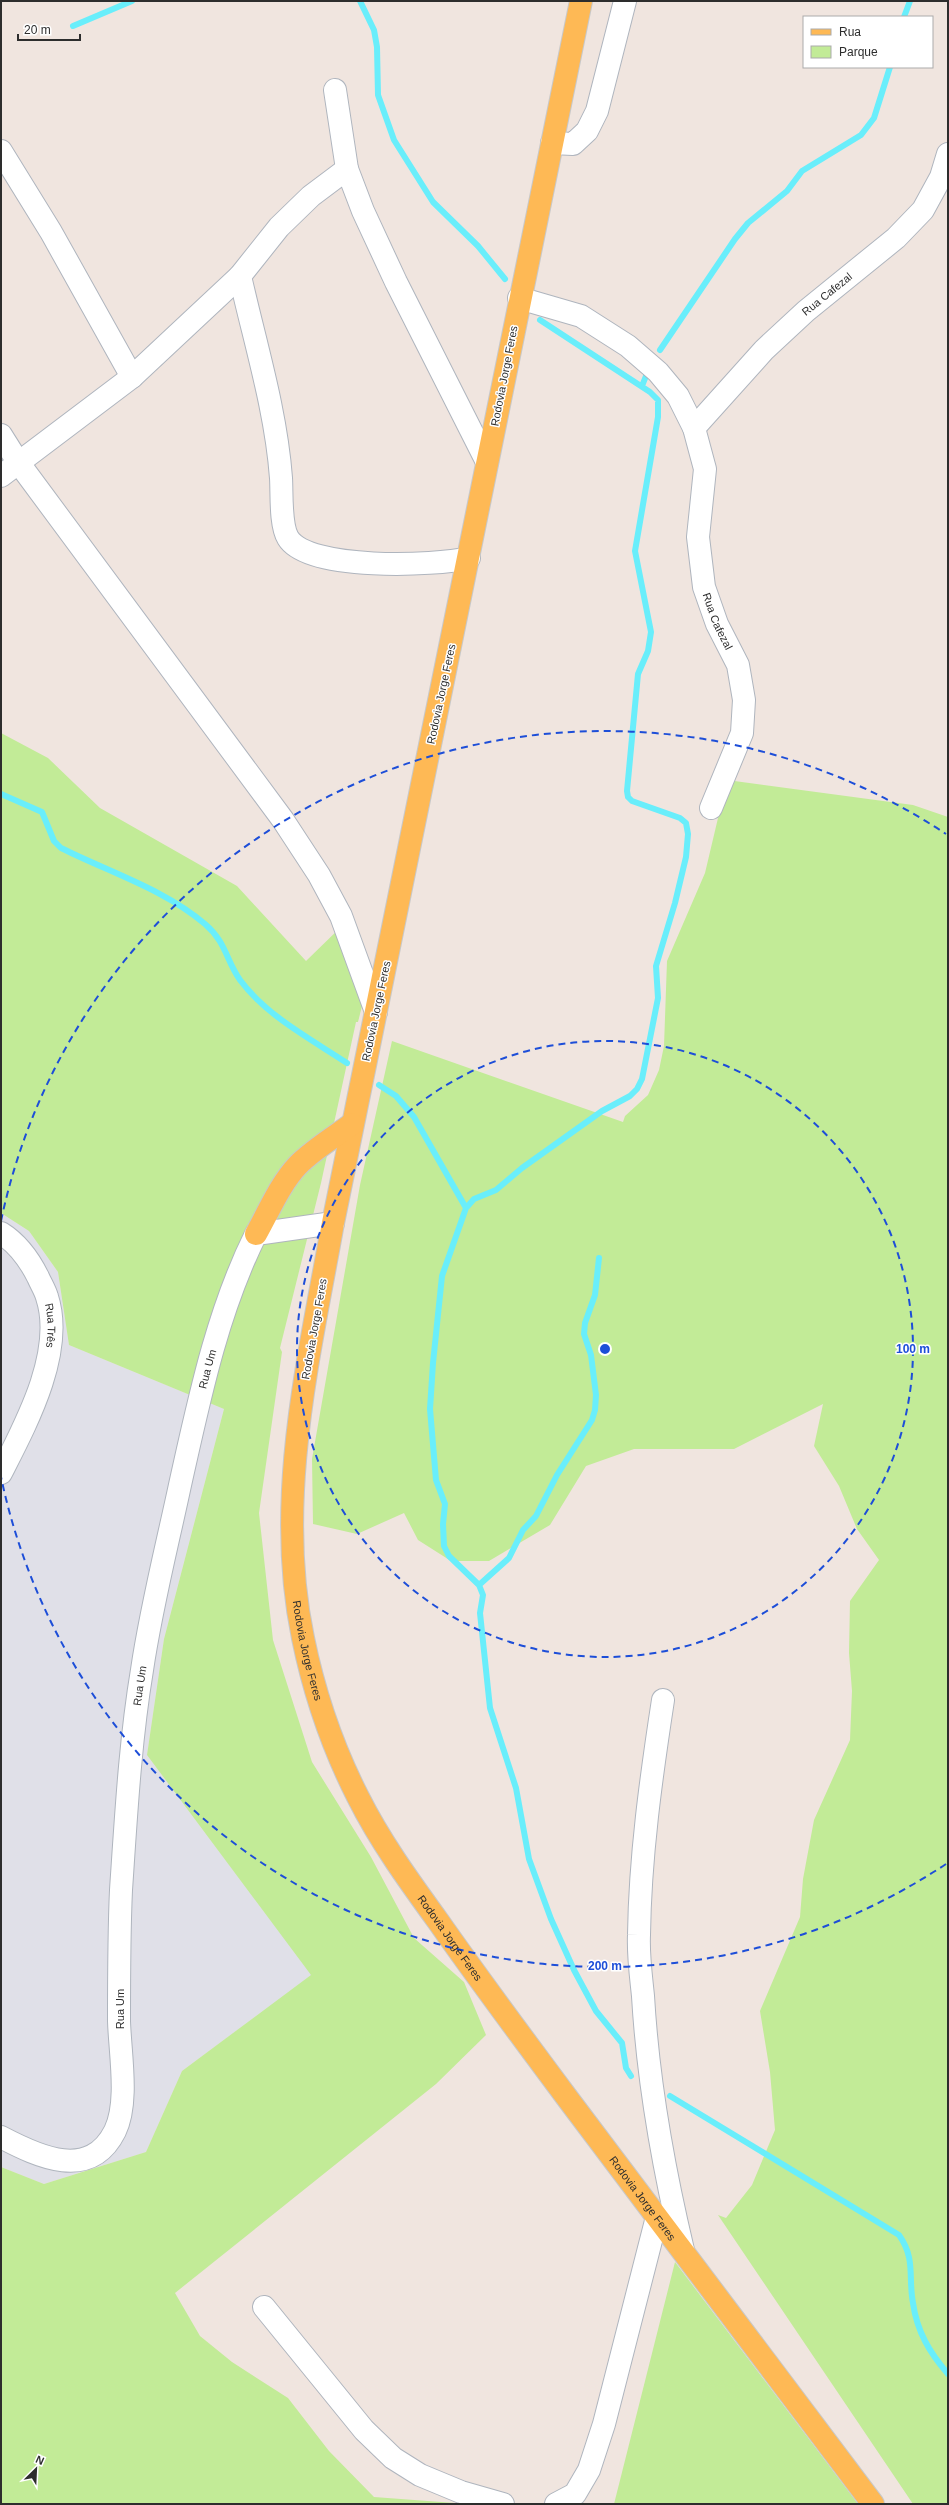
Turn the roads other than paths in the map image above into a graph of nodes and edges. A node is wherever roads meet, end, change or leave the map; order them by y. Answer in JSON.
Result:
{"nodes":[{"id":1,"x":581,"y":1,"type":"edge"},
{"id":2,"x":625,"y":1,"type":"edge"},
{"id":3,"x":335,"y":90,"type":"dead end"},
{"id":4,"x":552,"y":143,"type":"junction"},
{"id":5,"x":1,"y":151,"type":"edge"},
{"id":6,"x":948,"y":154,"type":"edge"},
{"id":7,"x":347,"y":168,"type":"junction"},
{"id":8,"x":240,"y":276,"type":"junction"},
{"id":9,"x":519,"y":298,"type":"junction"},
{"id":10,"x":132,"y":377,"type":"junction"},
{"id":11,"x":694,"y":428,"type":"junction"},
{"id":12,"x":1,"y":435,"type":"edge"},
{"id":13,"x":18,"y":462,"type":"junction"},
{"id":14,"x":487,"y":462,"type":"junction"},
{"id":15,"x":1,"y":476,"type":"edge"},
{"id":16,"x":469,"y":558,"type":"junction"},
{"id":17,"x":711,"y":808,"type":"dead end"},
{"id":18,"x":376,"y":1012,"type":"junction"},
{"id":19,"x":352,"y":1124,"type":"junction"},
{"id":20,"x":333,"y":1223,"type":"junction"},
{"id":21,"x":1,"y":1234,"type":"edge"},
{"id":22,"x":256,"y":1234,"type":"junction"},
{"id":23,"x":1,"y":1473,"type":"edge"},
{"id":24,"x":663,"y":1700,"type":"dead end"},
{"id":25,"x":1,"y":2138,"type":"edge"},
{"id":26,"x":657,"y":2217,"type":"junction"},
{"id":27,"x":683,"y":2250,"type":"junction"},
{"id":28,"x":264,"y":2307,"type":"dead end"},
{"id":29,"x":503,"y":2504,"type":"edge"},
{"id":30,"x":556,"y":2504,"type":"edge"},
{"id":31,"x":873,"y":2504,"type":"edge"}],
"edges":[{"from":1,"to":4,"type":"main road","name":"Rodovia Jorge Feres"},
{"from":2,"to":4,"type":"street"},
{"from":3,"to":7,"type":"street"},
{"from":4,"to":9,"type":"main road","name":"Rodovia Jorge Feres"},
{"from":5,"to":10,"type":"street"},
{"from":6,"to":11,"type":"street","name":"Rua Cafezal"},
{"from":7,"to":8,"type":"street"},
{"from":7,"to":14,"type":"street"},
{"from":8,"to":10,"type":"street"},
{"from":8,"to":16,"type":"street"},
{"from":9,"to":11,"type":"street","name":"Rua Cafezal"},
{"from":9,"to":14,"type":"main road","name":"Rodovia Jorge Feres"},
{"from":10,"to":13,"type":"street"},
{"from":11,"to":17,"type":"street","name":"Rua Cafezal"},
{"from":12,"to":13,"type":"street"},
{"from":13,"to":15,"type":"street"},
{"from":13,"to":18,"type":"street"},
{"from":14,"to":16,"type":"main road","name":"Rodovia Jorge Feres"},
{"from":16,"to":18,"type":"main road","name":"Rodovia Jorge Feres"},
{"from":18,"to":19,"type":"main road","name":"Rodovia Jorge Feres"},
{"from":19,"to":20,"type":"main road","name":"Rodovia Jorge Feres"},
{"from":19,"to":22,"type":"main road"},
{"from":20,"to":22,"type":"street"},
{"from":20,"to":26,"type":"main road","name":"Rodovia Jorge Feres"},
{"from":21,"to":23,"type":"street","name":"Rua Três"},
{"from":22,"to":25,"type":"street","name":"Rua Um"},
{"from":24,"to":27,"type":"street"},
{"from":26,"to":27,"type":"main road","name":"Rodovia Jorge Feres"},
{"from":26,"to":30,"type":"street"},
{"from":27,"to":31,"type":"main road","name":"Rodovia Jorge Feres"},
{"from":28,"to":29,"type":"street"}]}
